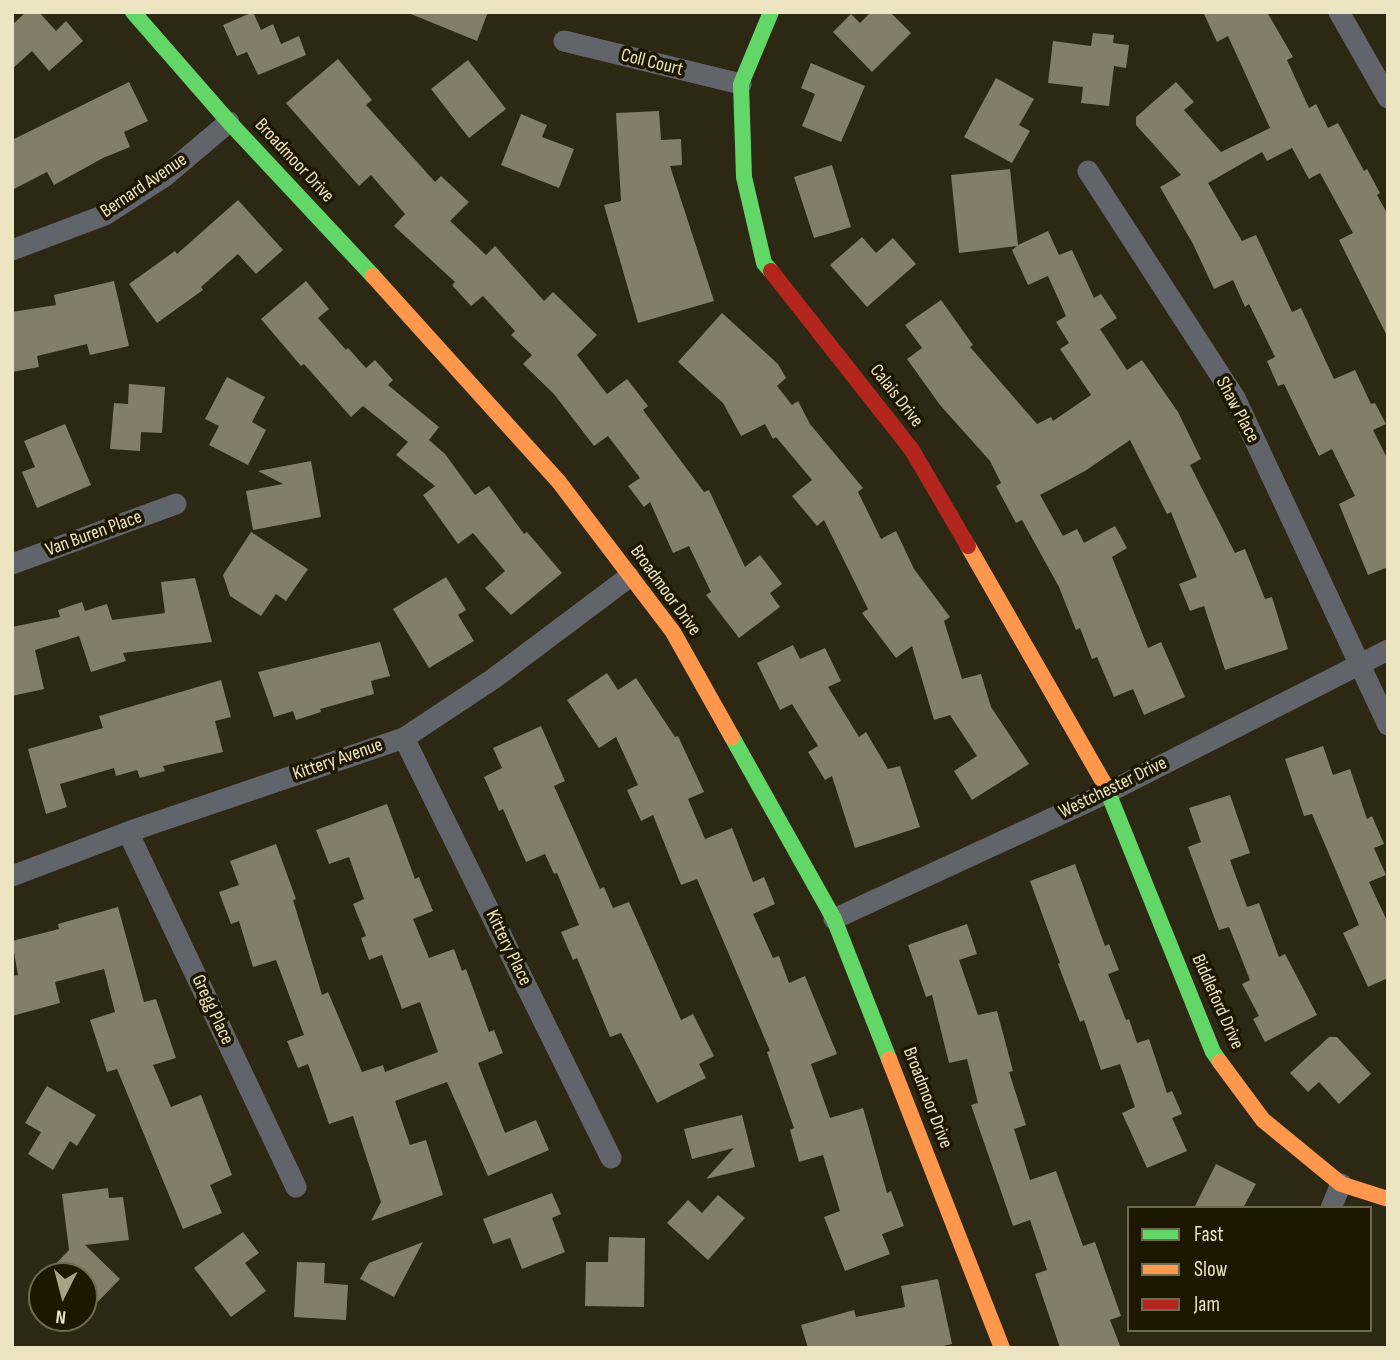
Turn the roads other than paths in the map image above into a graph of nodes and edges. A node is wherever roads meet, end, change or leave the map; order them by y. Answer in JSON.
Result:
{"nodes":[{"id":1,"x":133,"y":12,"type":"edge"},
{"id":2,"x":771,"y":12,"type":"edge"},
{"id":3,"x":1339,"y":12,"type":"edge"},
{"id":4,"x":564,"y":41,"type":"dead end"},
{"id":5,"x":741,"y":84,"type":"junction"},
{"id":6,"x":1388,"y":98,"type":"edge"},
{"id":7,"x":229,"y":122,"type":"junction"},
{"id":8,"x":1088,"y":171,"type":"dead end"},
{"id":9,"x":12,"y":250,"type":"edge"},
{"id":10,"x":176,"y":504,"type":"dead end"},
{"id":11,"x":12,"y":564,"type":"edge"},
{"id":12,"x":629,"y":576,"type":"junction"},
{"id":13,"x":1388,"y":650,"type":"edge"},
{"id":14,"x":1358,"y":665,"type":"junction"},
{"id":15,"x":1388,"y":725,"type":"edge"},
{"id":16,"x":404,"y":738,"type":"junction"},
{"id":17,"x":1109,"y":792,"type":"junction"},
{"id":18,"x":128,"y":832,"type":"junction"},
{"id":19,"x":12,"y":876,"type":"edge"},
{"id":20,"x":834,"y":919,"type":"junction"},
{"id":21,"x":611,"y":1158,"type":"dead end"},
{"id":22,"x":1341,"y":1184,"type":"junction"},
{"id":23,"x":296,"y":1187,"type":"dead end"},
{"id":24,"x":1388,"y":1199,"type":"edge"},
{"id":25,"x":1332,"y":1206,"type":"edge"},
{"id":26,"x":1002,"y":1348,"type":"edge"}],
"edges":[{"from":1,"to":7,"type":"street","name":"Broadmoor Drive"},
{"from":2,"to":5,"type":"street","name":"Calais Drive"},
{"from":3,"to":6,"type":"street"},
{"from":4,"to":5,"type":"street","name":"Coll Court"},
{"from":5,"to":17,"type":"street","name":"Calais Drive"},
{"from":7,"to":9,"type":"street","name":"Bernard Avenue"},
{"from":7,"to":12,"type":"street","name":"Broadmoor Drive"},
{"from":8,"to":14,"type":"street","name":"Shaw Place"},
{"from":10,"to":11,"type":"street","name":"Van Buren Place"},
{"from":12,"to":16,"type":"street","name":"Kittery Avenue"},
{"from":12,"to":20,"type":"street","name":"Broadmoor Drive"},
{"from":13,"to":14,"type":"street","name":"Westchester Drive"},
{"from":14,"to":15,"type":"street","name":"Shaw Place"},
{"from":14,"to":17,"type":"street","name":"Westchester Drive"},
{"from":16,"to":18,"type":"street","name":"Kittery Avenue"},
{"from":16,"to":21,"type":"street","name":"Kittery Place"},
{"from":17,"to":20,"type":"street","name":"Westchester Drive"},
{"from":17,"to":22,"type":"street","name":"Biddleford Drive"},
{"from":18,"to":19,"type":"street","name":"Kittery Avenue"},
{"from":18,"to":23,"type":"street","name":"Gregg Place"},
{"from":20,"to":26,"type":"street","name":"Broadmoor Drive"},
{"from":22,"to":24,"type":"street","name":"Biddleford Drive"},
{"from":22,"to":25,"type":"street"}]}
